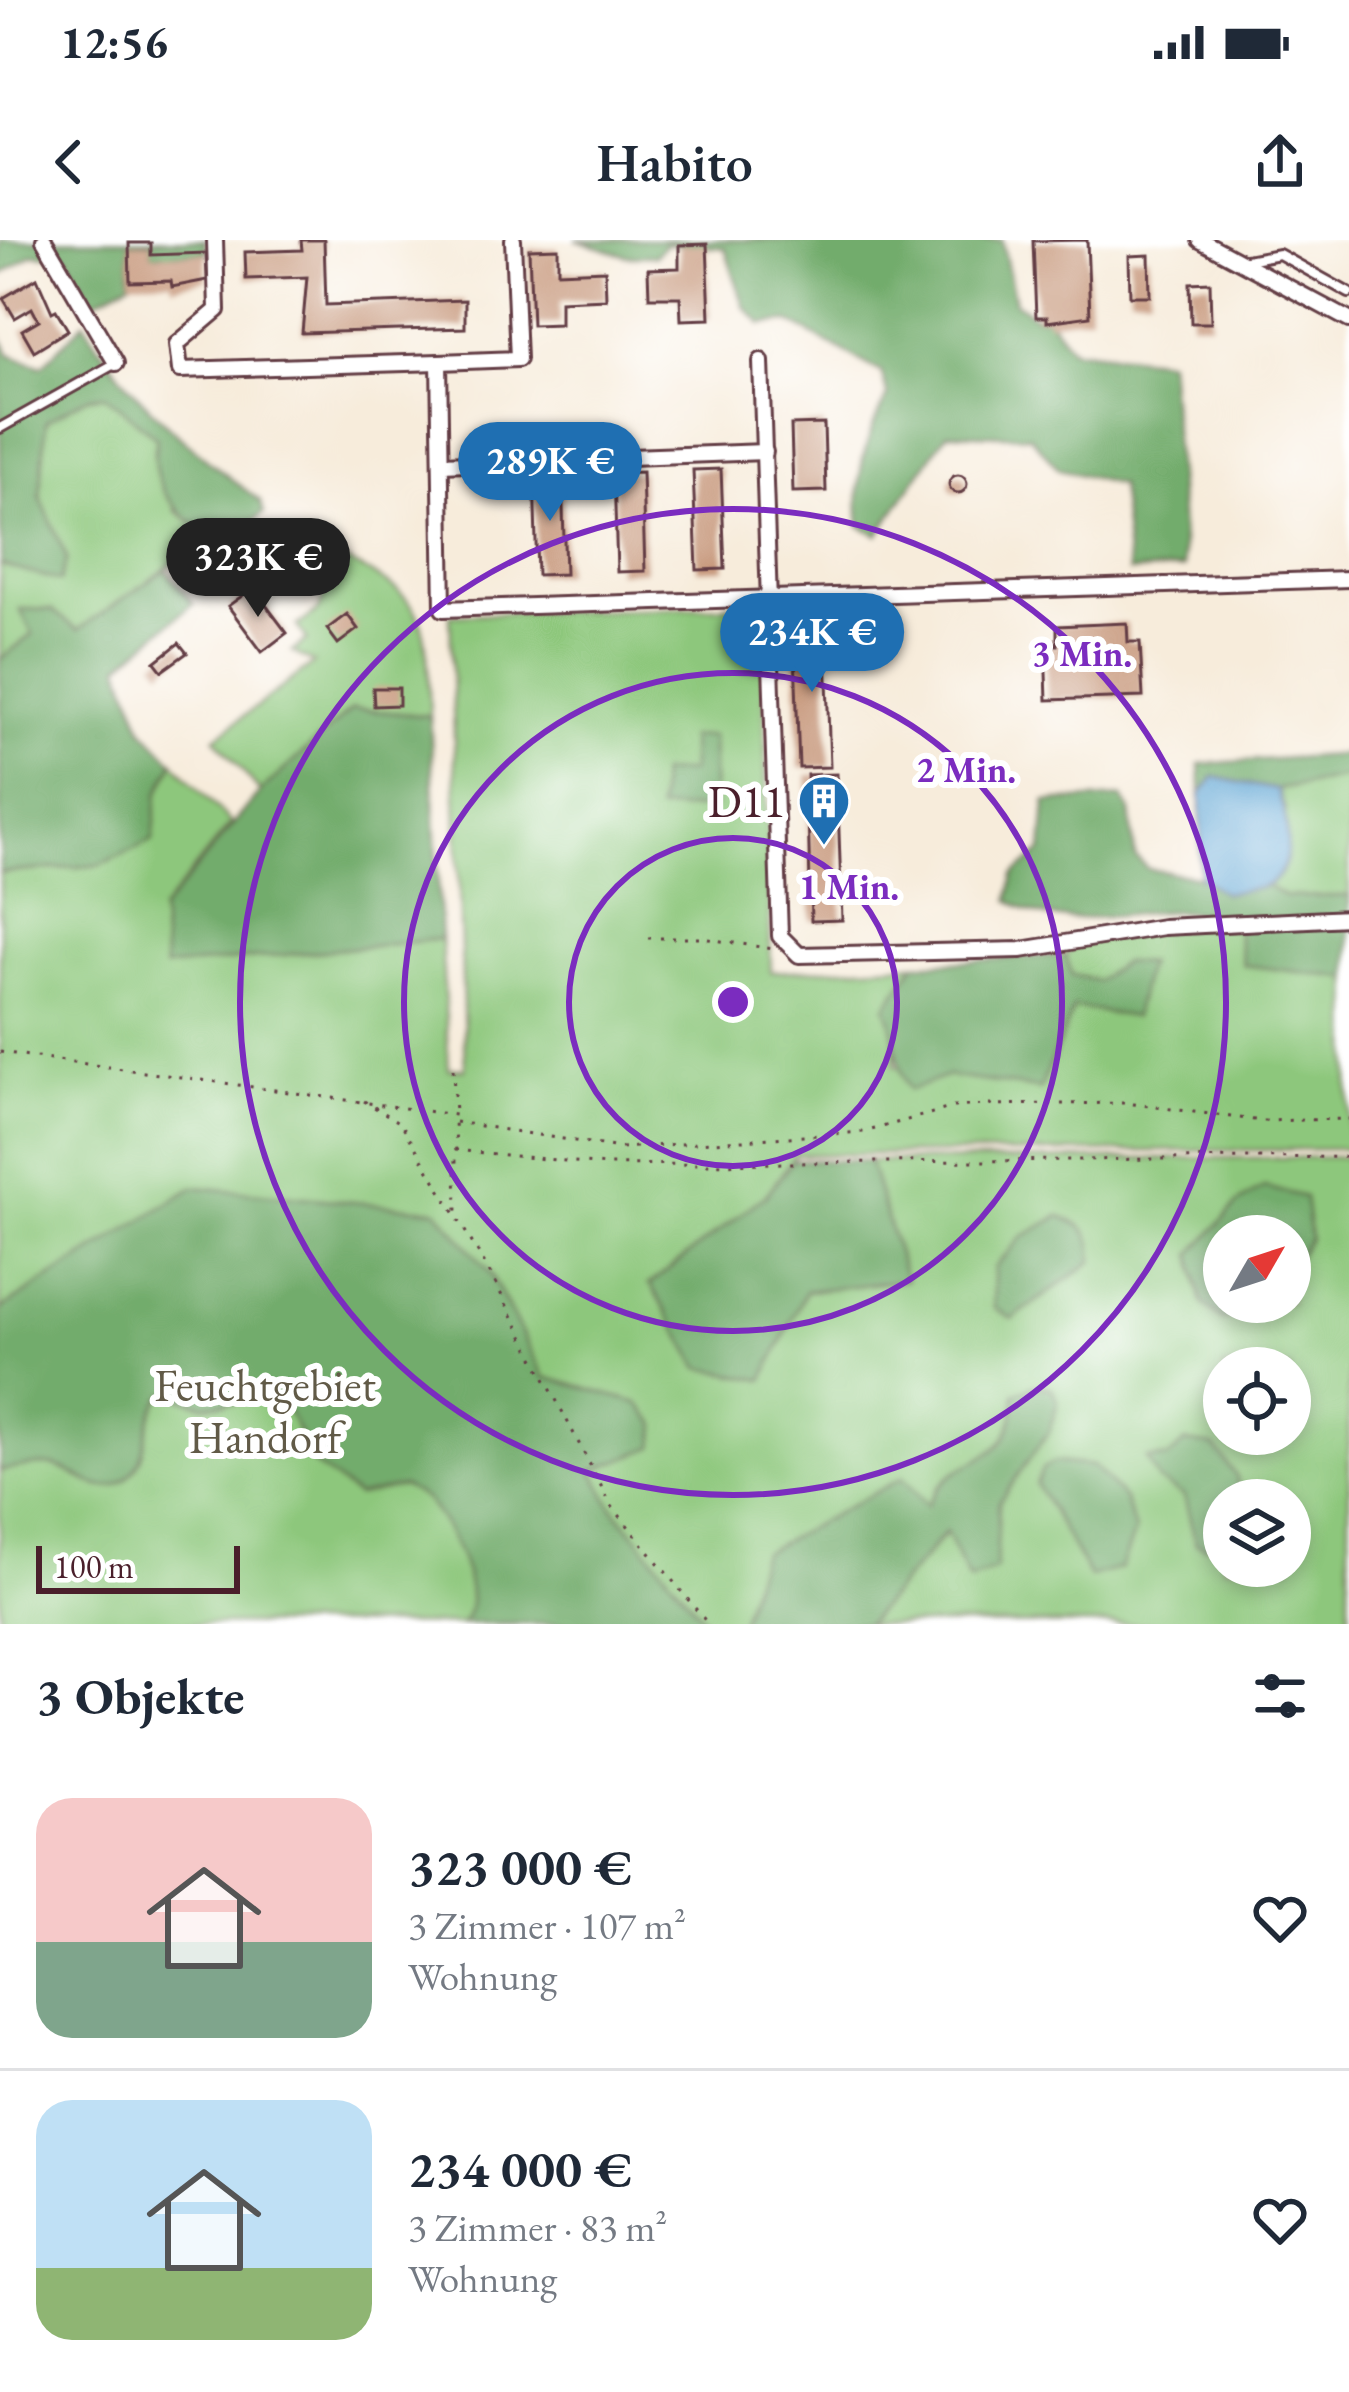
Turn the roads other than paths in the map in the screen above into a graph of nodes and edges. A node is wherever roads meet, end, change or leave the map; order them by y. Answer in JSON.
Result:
{"nodes":[{"id":1,"x":44,"y":240,"type":"edge"},
{"id":2,"x":215,"y":240,"type":"edge"},
{"id":3,"x":513,"y":240,"type":"edge"},
{"id":4,"x":1200,"y":240,"type":"edge"},
{"id":5,"x":1220,"y":245,"type":"edge"},
{"id":6,"x":1240,"y":261,"type":"junction"},
{"id":7,"x":1349,"y":293,"type":"edge"},
{"id":8,"x":1349,"y":320,"type":"edge"},
{"id":9,"x":761,"y":361,"type":"dead end"},
{"id":10,"x":116,"y":362,"type":"joint"},
{"id":11,"x":440,"y":362,"type":"junction"},
{"id":12,"x":0,"y":428,"type":"edge"},
{"id":13,"x":765,"y":452,"type":"junction"},
{"id":14,"x":441,"y":464,"type":"junction"},
{"id":15,"x":1349,"y":579,"type":"edge"},
{"id":16,"x":772,"y":597,"type":"junction"},
{"id":17,"x":1349,"y":918,"type":"edge"}],
"edges":[{"from":1,"to":10,"type":"street"},
{"from":2,"to":11,"type":"street"},
{"from":3,"to":11,"type":"street"},
{"from":4,"to":5,"type":"street"},
{"from":5,"to":6,"type":"street"},
{"from":6,"to":7,"type":"lane"},
{"from":6,"to":8,"type":"street"},
{"from":9,"to":13,"type":"street"},
{"from":10,"to":12,"type":"lane"},
{"from":11,"to":14,"type":"street"},
{"from":13,"to":14,"type":"street"},
{"from":13,"to":16,"type":"street"},
{"from":14,"to":16,"type":"street"},
{"from":15,"to":16,"type":"street"},
{"from":16,"to":17,"type":"street"}]}
